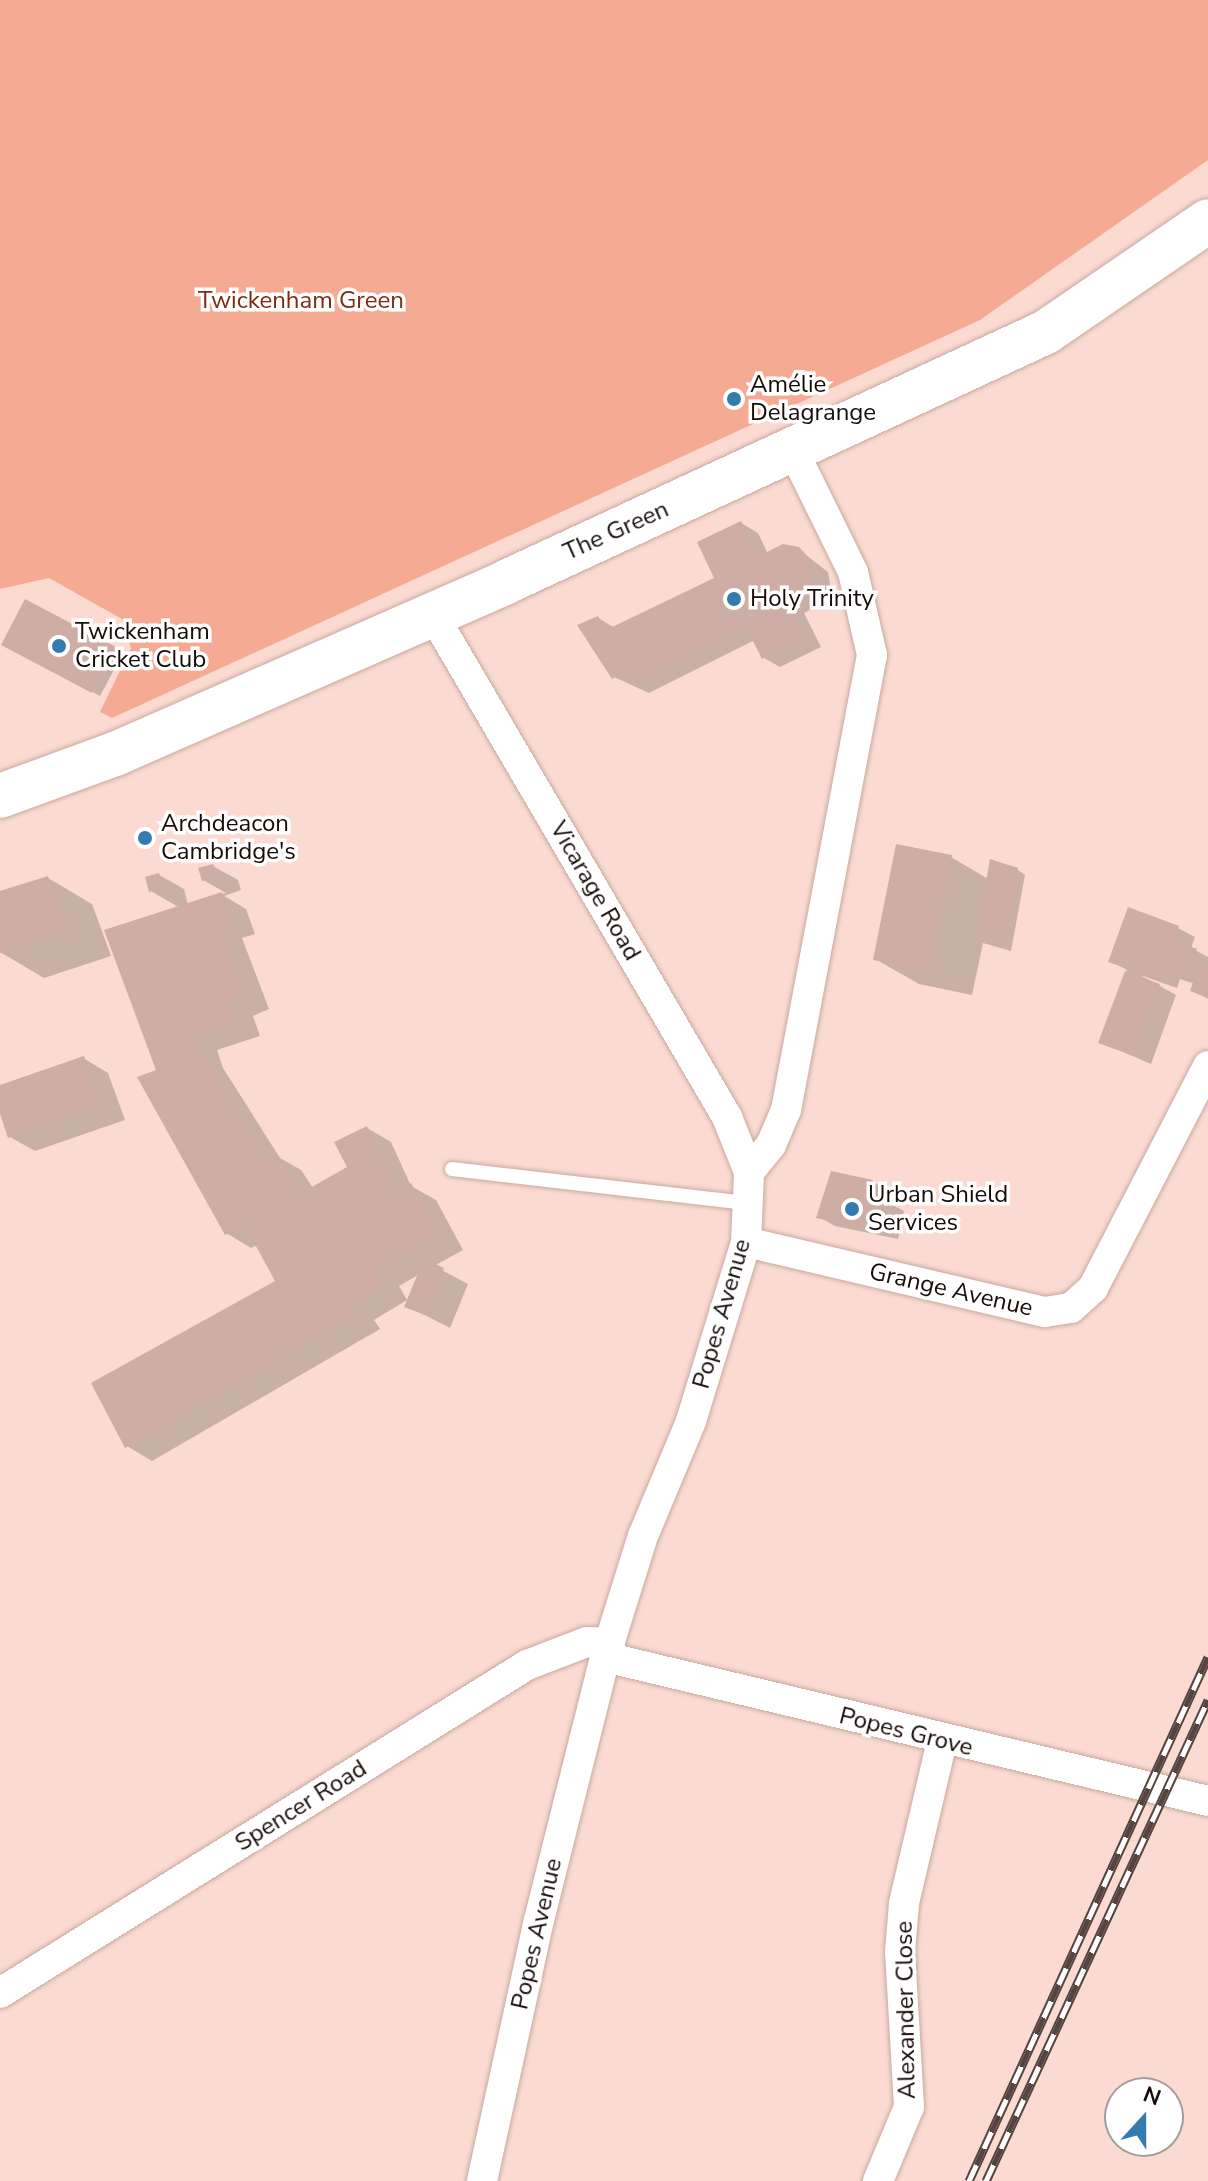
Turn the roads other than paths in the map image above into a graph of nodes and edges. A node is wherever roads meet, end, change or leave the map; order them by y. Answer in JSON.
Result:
{"nodes":[{"id":1,"x":1208,"y":221,"type":"edge"},
{"id":2,"x":794,"y":452,"type":"junction"},
{"id":3,"x":432,"y":613,"type":"junction"},
{"id":4,"x":0,"y":796,"type":"edge"},
{"id":5,"x":1208,"y":1066,"type":"edge"},
{"id":6,"x":452,"y":1169,"type":"dead end"},
{"id":7,"x":749,"y":1172,"type":"junction"},
{"id":8,"x":748,"y":1203,"type":"junction"},
{"id":9,"x":746,"y":1242,"type":"junction"},
{"id":10,"x":608,"y":1650,"type":"junction"},
{"id":11,"x":942,"y":1741,"type":"junction"},
{"id":12,"x":1208,"y":1801,"type":"edge"},
{"id":13,"x":0,"y":1993,"type":"edge"},
{"id":14,"x":482,"y":2181,"type":"edge"},
{"id":15,"x":878,"y":2181,"type":"edge"}],
"edges":[{"from":1,"to":2,"type":"main road","name":"The Green"},
{"from":2,"to":3,"type":"main road","name":"The Green"},
{"from":2,"to":7,"type":"street"},
{"from":3,"to":4,"type":"main road","name":"The Green"},
{"from":3,"to":7,"type":"street","name":"Vicarage Road"},
{"from":5,"to":9,"type":"street","name":"Grange Avenue"},
{"from":6,"to":8,"type":"lane"},
{"from":7,"to":8,"type":"street","name":"Popes Avenue"},
{"from":8,"to":9,"type":"street","name":"Popes Avenue"},
{"from":9,"to":10,"type":"street","name":"Popes Avenue"},
{"from":10,"to":11,"type":"street","name":"Popes Grove"},
{"from":10,"to":13,"type":"street","name":"Spencer Road"},
{"from":10,"to":14,"type":"street","name":"Popes Avenue"},
{"from":11,"to":12,"type":"street","name":"Popes Grove"},
{"from":11,"to":15,"type":"street","name":"Alexander Close"}]}
